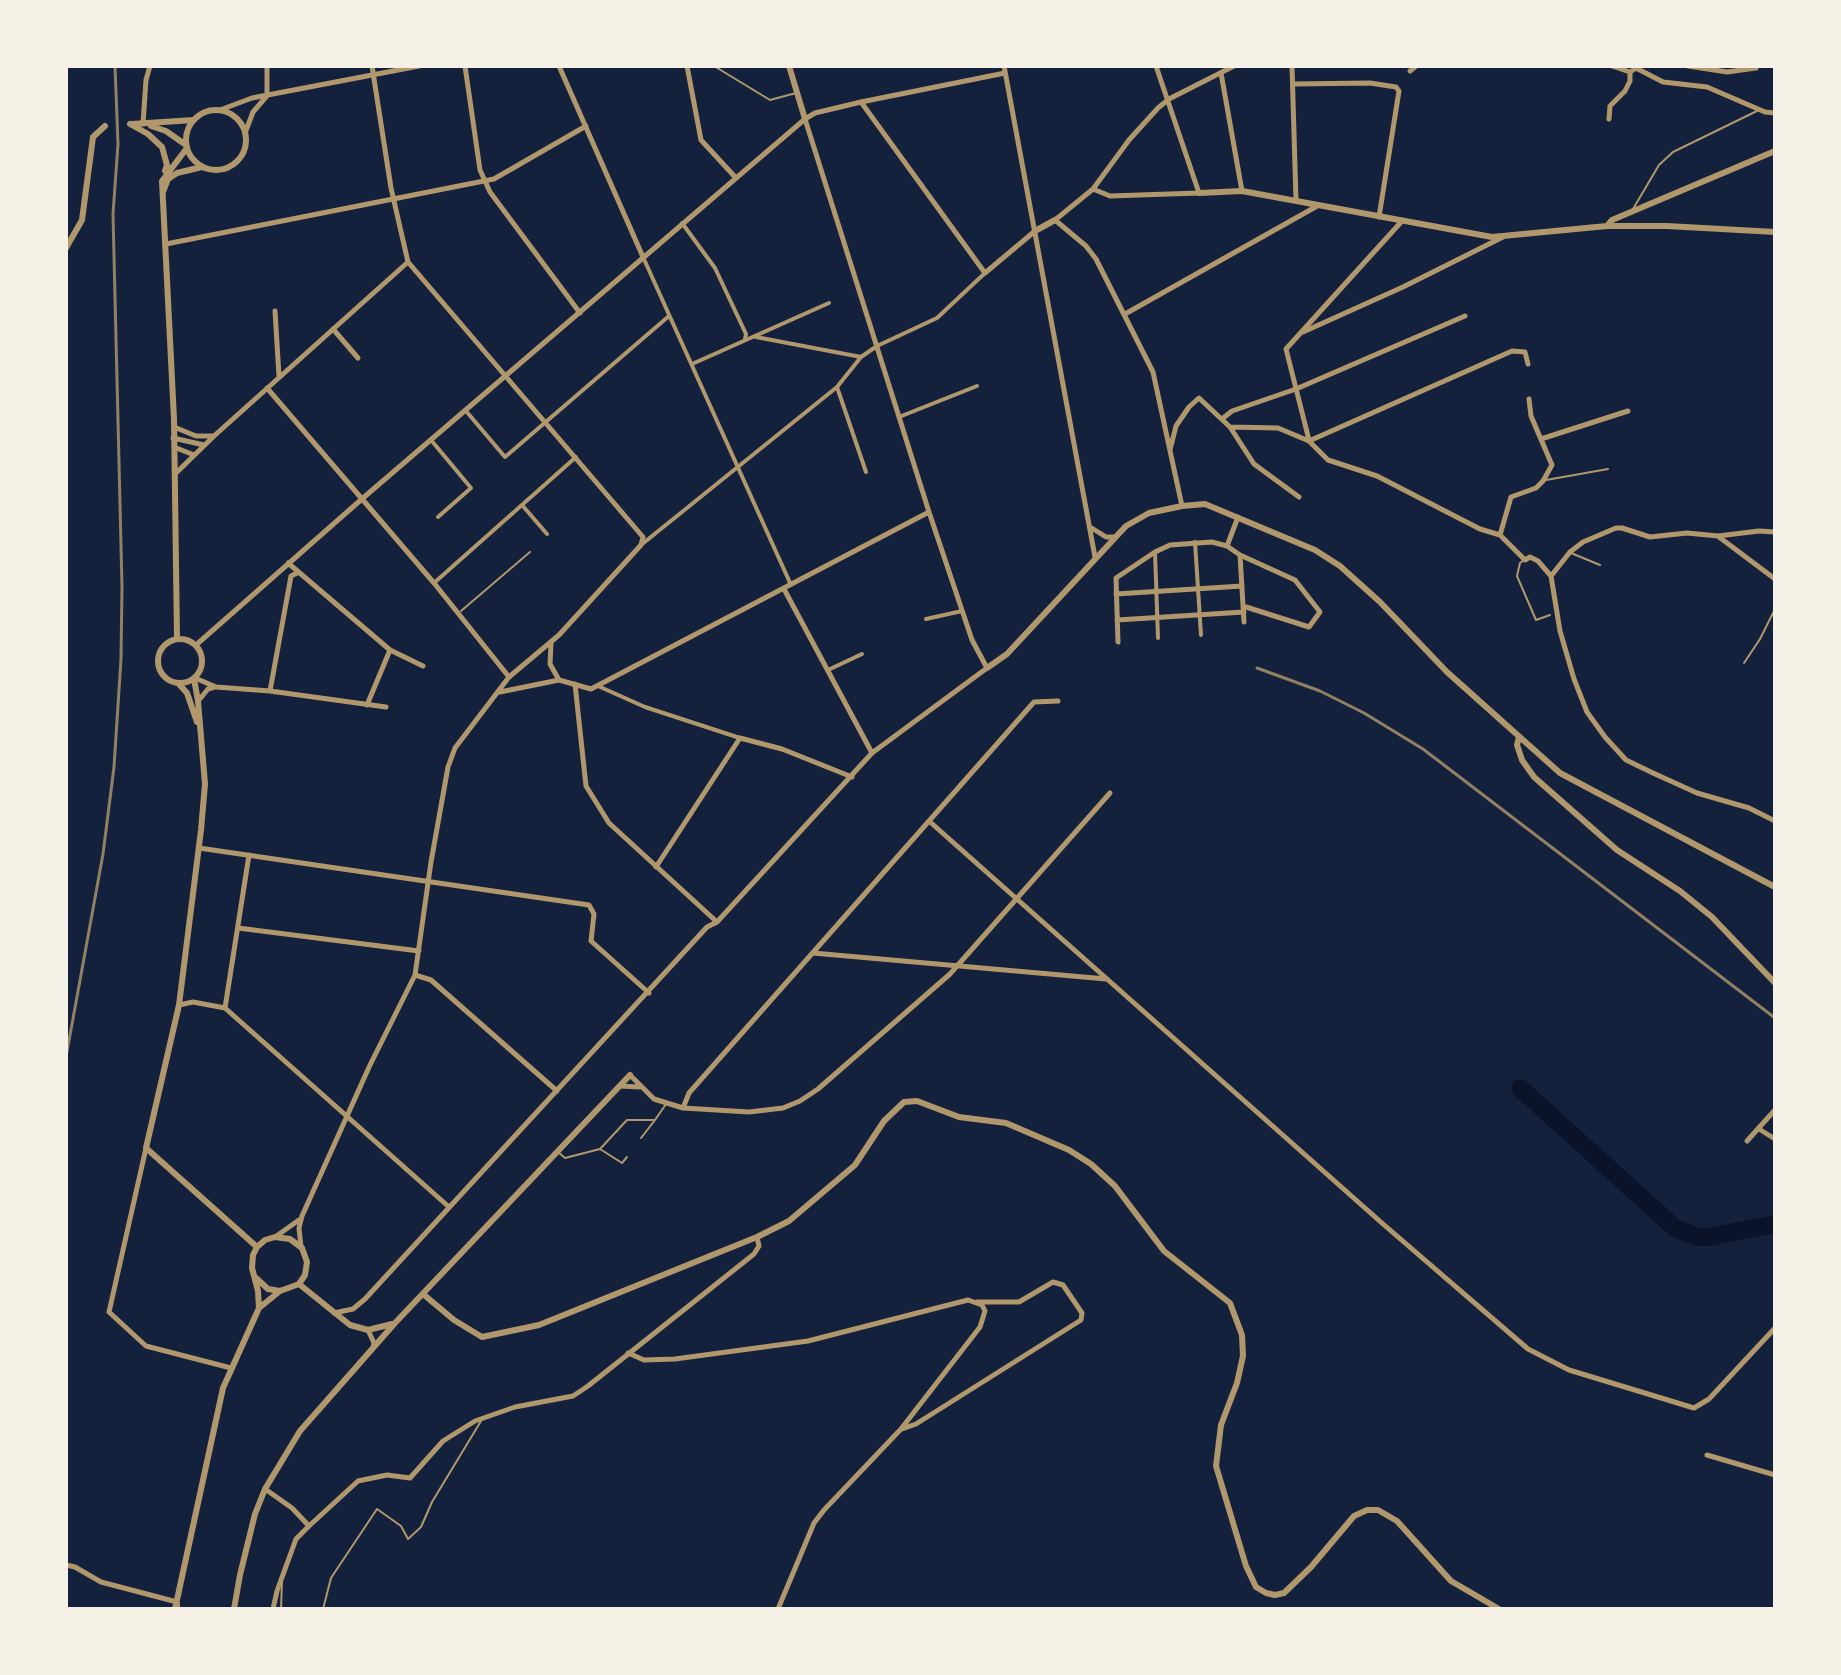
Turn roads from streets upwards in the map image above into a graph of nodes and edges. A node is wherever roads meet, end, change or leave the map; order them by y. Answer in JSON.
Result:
{"nodes":[{"id":1,"x":150,"y":66,"type":"edge"},
{"id":2,"x":267,"y":66,"type":"edge"},
{"id":3,"x":372,"y":66,"type":"edge"},
{"id":4,"x":419,"y":66,"type":"edge"},
{"id":5,"x":465,"y":66,"type":"edge"},
{"id":6,"x":559,"y":66,"type":"edge"},
{"id":7,"x":687,"y":66,"type":"edge"},
{"id":8,"x":789,"y":66,"type":"edge"},
{"id":9,"x":1156,"y":66,"type":"edge"},
{"id":10,"x":1234,"y":66,"type":"edge"},
{"id":11,"x":1292,"y":66,"type":"edge"},
{"id":12,"x":1416,"y":66,"type":"edge"},
{"id":13,"x":1612,"y":66,"type":"edge"},
{"id":14,"x":1688,"y":66,"type":"edge"},
{"id":15,"x":1756,"y":68,"type":"dead end"},
{"id":16,"x":1635,"y":69,"type":"edge"},
{"id":17,"x":1005,"y":70,"type":"edge"},
{"id":18,"x":1410,"y":71,"type":"dead end"},
{"id":19,"x":1221,"y":73,"type":"junction"},
{"id":20,"x":373,"y":75,"type":"junction"},
{"id":21,"x":1293,"y":84,"type":"junction"},
{"id":22,"x":267,"y":96,"type":"junction"},
{"id":23,"x":1169,"y":99,"type":"junction"},
{"id":24,"x":861,"y":102,"type":"junction"},
{"id":25,"x":220,"y":110,"type":"junction"},
{"id":26,"x":1775,"y":113,"type":"edge"},
{"id":27,"x":805,"y":119,"type":"junction"},
{"id":28,"x":1609,"y":119,"type":"dead end"},
{"id":29,"x":194,"y":120,"type":"junction"},
{"id":30,"x":145,"y":124,"type":"junction"},
{"id":31,"x":105,"y":126,"type":"dead end"},
{"id":32,"x":586,"y":126,"type":"junction"},
{"id":33,"x":245,"y":133,"type":"junction"},
{"id":34,"x":187,"y":146,"type":"junction"},
{"id":35,"x":1775,"y":151,"type":"edge"},
{"id":36,"x":202,"y":167,"type":"junction"},
{"id":37,"x":736,"y":178,"type":"junction"},
{"id":38,"x":484,"y":180,"type":"junction"},
{"id":39,"x":162,"y":181,"type":"junction"},
{"id":40,"x":1093,"y":189,"type":"junction"},
{"id":41,"x":1242,"y":191,"type":"junction"},
{"id":42,"x":1199,"y":193,"type":"junction"},
{"id":43,"x":162,"y":195,"type":"junction"},
{"id":44,"x":393,"y":199,"type":"junction"},
{"id":45,"x":1296,"y":200,"type":"junction"},
{"id":46,"x":1319,"y":205,"type":"junction"},
{"id":47,"x":1379,"y":217,"type":"junction"},
{"id":48,"x":1055,"y":220,"type":"junction"},
{"id":49,"x":1402,"y":221,"type":"junction"},
{"id":50,"x":682,"y":223,"type":"junction"},
{"id":51,"x":1607,"y":226,"type":"junction"},
{"id":52,"x":1035,"y":231,"type":"junction"},
{"id":53,"x":1775,"y":232,"type":"edge"},
{"id":54,"x":1503,"y":237,"type":"junction"},
{"id":55,"x":166,"y":244,"type":"junction"},
{"id":56,"x":66,"y":248,"type":"edge"},
{"id":57,"x":643,"y":257,"type":"junction"},
{"id":58,"x":408,"y":262,"type":"junction"},
{"id":59,"x":985,"y":273,"type":"junction"},
{"id":60,"x":829,"y":303,"type":"dead end"},
{"id":61,"x":275,"y":311,"type":"dead end"},
{"id":62,"x":580,"y":313,"type":"junction"},
{"id":63,"x":1125,"y":314,"type":"junction"},
{"id":64,"x":669,"y":316,"type":"junction"},
{"id":65,"x":1465,"y":316,"type":"dead end"},
{"id":66,"x":333,"y":329,"type":"junction"},
{"id":67,"x":1299,"y":334,"type":"junction"},
{"id":68,"x":754,"y":336,"type":"junction"},
{"id":69,"x":744,"y":341,"type":"junction"},
{"id":70,"x":877,"y":346,"type":"junction"},
{"id":71,"x":861,"y":357,"type":"junction"},
{"id":72,"x":358,"y":358,"type":"dead end"},
{"id":73,"x":691,"y":364,"type":"junction"},
{"id":74,"x":1528,"y":364,"type":"dead end"},
{"id":75,"x":506,"y":376,"type":"junction"},
{"id":76,"x":279,"y":377,"type":"junction"},
{"id":77,"x":977,"y":386,"type":"dead end"},
{"id":78,"x":837,"y":387,"type":"junction"},
{"id":79,"x":267,"y":388,"type":"junction"},
{"id":80,"x":1296,"y":389,"type":"junction"},
{"id":81,"x":1529,"y":399,"type":"dead end"},
{"id":82,"x":466,"y":411,"type":"junction"},
{"id":83,"x":1628,"y":411,"type":"dead end"},
{"id":84,"x":899,"y":417,"type":"junction"},
{"id":85,"x":1222,"y":419,"type":"junction"},
{"id":86,"x":546,"y":422,"type":"junction"},
{"id":87,"x":174,"y":427,"type":"junction"},
{"id":88,"x":1230,"y":427,"type":"junction"},
{"id":89,"x":214,"y":436,"type":"junction"},
{"id":90,"x":173,"y":438,"type":"junction"},
{"id":91,"x":1541,"y":439,"type":"junction"},
{"id":92,"x":431,"y":440,"type":"junction"},
{"id":93,"x":1309,"y":441,"type":"junction"},
{"id":94,"x":201,"y":446,"type":"junction"},
{"id":95,"x":174,"y":447,"type":"junction"},
{"id":96,"x":194,"y":455,"type":"junction"},
{"id":97,"x":1169,"y":455,"type":"junction"},
{"id":98,"x":576,"y":457,"type":"junction"},
{"id":99,"x":738,"y":467,"type":"junction"},
{"id":100,"x":866,"y":472,"type":"dead end"},
{"id":101,"x":175,"y":474,"type":"junction"},
{"id":102,"x":1299,"y":497,"type":"dead end"},
{"id":103,"x":363,"y":498,"type":"junction"},
{"id":104,"x":522,"y":505,"type":"junction"},
{"id":105,"x":1182,"y":506,"type":"junction"},
{"id":106,"x":929,"y":512,"type":"junction"},
{"id":107,"x":1239,"y":516,"type":"junction"},
{"id":108,"x":438,"y":517,"type":"dead end"},
{"id":109,"x":1089,"y":526,"type":"junction"},
{"id":110,"x":1775,"y":532,"type":"edge"},
{"id":111,"x":547,"y":534,"type":"dead end"},
{"id":112,"x":1500,"y":535,"type":"junction"},
{"id":113,"x":1718,"y":536,"type":"junction"},
{"id":114,"x":1114,"y":537,"type":"junction"},
{"id":115,"x":1195,"y":542,"type":"junction"},
{"id":116,"x":641,"y":545,"type":"junction"},
{"id":117,"x":1227,"y":546,"type":"junction"},
{"id":118,"x":1155,"y":552,"type":"junction"},
{"id":119,"x":1240,"y":555,"type":"junction"},
{"id":120,"x":1095,"y":557,"type":"junction"},
{"id":121,"x":288,"y":563,"type":"junction"},
{"id":122,"x":299,"y":572,"type":"junction"},
{"id":123,"x":275,"y":575,"type":"junction"},
{"id":124,"x":1551,"y":576,"type":"junction"},
{"id":125,"x":1775,"y":579,"type":"edge"},
{"id":126,"x":289,"y":583,"type":"junction"},
{"id":127,"x":434,"y":583,"type":"junction"},
{"id":128,"x":791,"y":585,"type":"junction"},
{"id":129,"x":1242,"y":586,"type":"junction"},
{"id":130,"x":784,"y":589,"type":"junction"},
{"id":131,"x":1198,"y":589,"type":"junction"},
{"id":132,"x":1155,"y":592,"type":"junction"},
{"id":133,"x":1116,"y":594,"type":"junction"},
{"id":134,"x":1244,"y":609,"type":"junction"},
{"id":135,"x":962,"y":611,"type":"junction"},
{"id":136,"x":1199,"y":615,"type":"junction"},
{"id":137,"x":1157,"y":617,"type":"junction"},
{"id":138,"x":926,"y":619,"type":"dead end"},
{"id":139,"x":1117,"y":620,"type":"junction"},
{"id":140,"x":1244,"y":622,"type":"dead end"},
{"id":141,"x":1201,"y":635,"type":"dead end"},
{"id":142,"x":177,"y":638,"type":"junction"},
{"id":143,"x":1158,"y":638,"type":"dead end"},
{"id":144,"x":1118,"y":642,"type":"dead end"},
{"id":145,"x":551,"y":643,"type":"junction"},
{"id":146,"x":196,"y":645,"type":"junction"},
{"id":147,"x":390,"y":650,"type":"junction"},
{"id":148,"x":862,"y":654,"type":"dead end"},
{"id":149,"x":423,"y":666,"type":"dead end"},
{"id":150,"x":987,"y":668,"type":"junction"},
{"id":151,"x":827,"y":670,"type":"junction"},
{"id":152,"x":509,"y":677,"type":"junction"},
{"id":153,"x":194,"y":678,"type":"junction"},
{"id":154,"x":559,"y":680,"type":"junction"},
{"id":155,"x":178,"y":683,"type":"junction"},
{"id":156,"x":575,"y":684,"type":"junction"},
{"id":157,"x":598,"y":686,"type":"junction"},
{"id":158,"x":216,"y":687,"type":"junction"},
{"id":159,"x":270,"y":691,"type":"junction"},
{"id":160,"x":499,"y":692,"type":"junction"},
{"id":161,"x":198,"y":701,"type":"junction"},
{"id":162,"x":1058,"y":701,"type":"dead end"},
{"id":163,"x":367,"y":705,"type":"junction"},
{"id":164,"x":386,"y":707,"type":"dead end"},
{"id":165,"x":199,"y":729,"type":"junction"},
{"id":166,"x":1519,"y":737,"type":"junction"},
{"id":167,"x":740,"y":738,"type":"junction"},
{"id":168,"x":872,"y":753,"type":"junction"},
{"id":169,"x":852,"y":777,"type":"junction"},
{"id":170,"x":1110,"y":793,"type":"dead end"},
{"id":171,"x":929,"y":821,"type":"junction"},
{"id":172,"x":1775,"y":821,"type":"edge"},
{"id":173,"x":199,"y":848,"type":"junction"},
{"id":174,"x":249,"y":855,"type":"junction"},
{"id":175,"x":656,"y":867,"type":"junction"},
{"id":176,"x":428,"y":882,"type":"junction"},
{"id":177,"x":1775,"y":887,"type":"edge"},
{"id":178,"x":1017,"y":898,"type":"junction"},
{"id":179,"x":717,"y":922,"type":"junction"},
{"id":180,"x":238,"y":928,"type":"junction"},
{"id":181,"x":419,"y":951,"type":"junction"},
{"id":182,"x":812,"y":953,"type":"junction"},
{"id":183,"x":957,"y":966,"type":"junction"},
{"id":184,"x":415,"y":975,"type":"junction"},
{"id":185,"x":1107,"y":979,"type":"junction"},
{"id":186,"x":1775,"y":983,"type":"edge"},
{"id":187,"x":649,"y":993,"type":"junction"},
{"id":188,"x":179,"y":1005,"type":"junction"},
{"id":189,"x":225,"y":1008,"type":"junction"},
{"id":190,"x":630,"y":1075,"type":"joint"},
{"id":191,"x":620,"y":1086,"type":"junction"},
{"id":192,"x":640,"y":1088,"type":"junction"},
{"id":193,"x":557,"y":1091,"type":"junction"},
{"id":194,"x":683,"y":1108,"type":"junction"},
{"id":195,"x":1774,"y":1111,"type":"edge"},
{"id":196,"x":348,"y":1116,"type":"junction"},
{"id":197,"x":1758,"y":1129,"type":"junction"},
{"id":198,"x":1775,"y":1139,"type":"edge"},
{"id":199,"x":1747,"y":1141,"type":"dead end"},
{"id":200,"x":146,"y":1148,"type":"junction"},
{"id":201,"x":449,"y":1207,"type":"junction"},
{"id":202,"x":302,"y":1216,"type":"junction"},
{"id":203,"x":275,"y":1237,"type":"junction"},
{"id":204,"x":757,"y":1237,"type":"junction"},
{"id":205,"x":257,"y":1247,"type":"junction"},
{"id":206,"x":302,"y":1248,"type":"junction"},
{"id":207,"x":256,"y":1278,"type":"junction"},
{"id":208,"x":299,"y":1284,"type":"junction"},
{"id":209,"x":280,"y":1291,"type":"junction"},
{"id":210,"x":423,"y":1294,"type":"junction"},
{"id":211,"x":976,"y":1302,"type":"junction"},
{"id":212,"x":259,"y":1308,"type":"junction"},
{"id":213,"x":333,"y":1313,"type":"junction"},
{"id":214,"x":395,"y":1323,"type":"junction"},
{"id":215,"x":1775,"y":1328,"type":"edge"},
{"id":216,"x":368,"y":1330,"type":"junction"},
{"id":217,"x":373,"y":1349,"type":"junction"},
{"id":218,"x":628,"y":1353,"type":"junction"},
{"id":219,"x":231,"y":1368,"type":"junction"},
{"id":220,"x":901,"y":1429,"type":"junction"},
{"id":221,"x":1707,"y":1455,"type":"dead end"},
{"id":222,"x":1775,"y":1475,"type":"edge"},
{"id":223,"x":265,"y":1489,"type":"junction"},
{"id":224,"x":309,"y":1526,"type":"junction"},
{"id":225,"x":66,"y":1565,"type":"edge"},
{"id":226,"x":177,"y":1607,"type":"edge"},
{"id":227,"x":234,"y":1609,"type":"edge"},
{"id":228,"x":273,"y":1609,"type":"edge"},
{"id":229,"x":778,"y":1609,"type":"edge"},
{"id":230,"x":1499,"y":1609,"type":"edge"}],
"edges":[{"from":1,"to":30,"type":"street"},
{"from":2,"to":22,"type":"street"},
{"from":3,"to":20,"type":"street"},
{"from":4,"to":20,"type":"street"},
{"from":5,"to":38,"type":"street"},
{"from":6,"to":32,"type":"street"},
{"from":7,"to":37,"type":"street"},
{"from":8,"to":27,"type":"street"},
{"from":9,"to":23,"type":"street"},
{"from":10,"to":19,"type":"street"},
{"from":11,"to":21,"type":"street"},
{"from":12,"to":18,"type":"street"},
{"from":13,"to":16,"type":"street"},
{"from":14,"to":15,"type":"street"},
{"from":16,"to":26,"type":"street"},
{"from":16,"to":28,"type":"street"},
{"from":17,"to":24,"type":"street"},
{"from":17,"to":52,"type":"street"},
{"from":19,"to":23,"type":"street"},
{"from":19,"to":41,"type":"street"},
{"from":20,"to":22,"type":"street"},
{"from":20,"to":44,"type":"street"},
{"from":21,"to":45,"type":"street"},
{"from":21,"to":47,"type":"street"},
{"from":22,"to":25,"type":"street"},
{"from":22,"to":33,"type":"street"},
{"from":23,"to":40,"type":"street"},
{"from":23,"to":42,"type":"street"},
{"from":24,"to":27,"type":"street"},
{"from":24,"to":59,"type":"street"},
{"from":25,"to":29,"type":"street"},
{"from":25,"to":33,"type":"street"},
{"from":27,"to":37,"type":"street"},
{"from":27,"to":70,"type":"street"},
{"from":29,"to":30,"type":"street"},
{"from":29,"to":34,"type":"street"},
{"from":30,"to":34,"type":"street"},
{"from":30,"to":39,"type":"street"},
{"from":31,"to":56,"type":"street"},
{"from":32,"to":38,"type":"street"},
{"from":32,"to":57,"type":"street"},
{"from":33,"to":36,"type":"street"},
{"from":34,"to":36,"type":"street"},
{"from":34,"to":39,"type":"street"},
{"from":35,"to":51,"type":"street"},
{"from":36,"to":43,"type":"street"},
{"from":37,"to":50,"type":"street"},
{"from":38,"to":44,"type":"street"},
{"from":38,"to":62,"type":"street"},
{"from":39,"to":43,"type":"street"},
{"from":40,"to":42,"type":"street"},
{"from":40,"to":48,"type":"street"},
{"from":41,"to":42,"type":"street"},
{"from":41,"to":45,"type":"street"},
{"from":43,"to":55,"type":"street"},
{"from":44,"to":55,"type":"street"},
{"from":44,"to":58,"type":"street"},
{"from":45,"to":46,"type":"street"},
{"from":46,"to":47,"type":"street"},
{"from":46,"to":63,"type":"street"},
{"from":47,"to":49,"type":"street"},
{"from":48,"to":52,"type":"street"},
{"from":48,"to":63,"type":"street"},
{"from":49,"to":54,"type":"street"},
{"from":49,"to":67,"type":"street"},
{"from":50,"to":57,"type":"street"},
{"from":50,"to":69,"type":"street"},
{"from":51,"to":53,"type":"street"},
{"from":51,"to":54,"type":"street"},
{"from":52,"to":59,"type":"street"},
{"from":52,"to":109,"type":"street"},
{"from":54,"to":67,"type":"street"},
{"from":55,"to":87,"type":"street"},
{"from":57,"to":62,"type":"street"},
{"from":57,"to":64,"type":"street"},
{"from":58,"to":66,"type":"street"},
{"from":58,"to":75,"type":"street"},
{"from":59,"to":70,"type":"street"},
{"from":60,"to":68,"type":"street"},
{"from":61,"to":76,"type":"street"},
{"from":62,"to":75,"type":"street"},
{"from":63,"to":97,"type":"street"},
{"from":64,"to":73,"type":"street"},
{"from":64,"to":86,"type":"street"},
{"from":65,"to":80,"type":"street"},
{"from":66,"to":72,"type":"street"},
{"from":66,"to":76,"type":"street"},
{"from":67,"to":80,"type":"street"},
{"from":68,"to":69,"type":"street"},
{"from":68,"to":71,"type":"street"},
{"from":69,"to":73,"type":"street"},
{"from":70,"to":71,"type":"street"},
{"from":70,"to":84,"type":"street"},
{"from":71,"to":78,"type":"street"},
{"from":73,"to":99,"type":"street"},
{"from":74,"to":93,"type":"street"},
{"from":75,"to":82,"type":"street"},
{"from":75,"to":86,"type":"street"},
{"from":76,"to":79,"type":"street"},
{"from":77,"to":84,"type":"street"},
{"from":78,"to":99,"type":"street"},
{"from":78,"to":100,"type":"street"},
{"from":79,"to":89,"type":"street"},
{"from":79,"to":103,"type":"street"},
{"from":80,"to":85,"type":"street"},
{"from":80,"to":93,"type":"street"},
{"from":81,"to":91,"type":"street"},
{"from":82,"to":86,"type":"street"},
{"from":82,"to":92,"type":"street"},
{"from":83,"to":91,"type":"street"},
{"from":84,"to":106,"type":"street"},
{"from":85,"to":88,"type":"street"},
{"from":85,"to":97,"type":"street"},
{"from":86,"to":98,"type":"street"},
{"from":87,"to":89,"type":"street"},
{"from":87,"to":90,"type":"street"},
{"from":88,"to":93,"type":"street"},
{"from":88,"to":102,"type":"street"},
{"from":89,"to":94,"type":"street"},
{"from":90,"to":94,"type":"street"},
{"from":90,"to":95,"type":"street"},
{"from":91,"to":112,"type":"street"},
{"from":92,"to":103,"type":"street"},
{"from":92,"to":108,"type":"street"},
{"from":93,"to":112,"type":"street"},
{"from":94,"to":96,"type":"street"},
{"from":95,"to":96,"type":"street"},
{"from":95,"to":101,"type":"street"},
{"from":96,"to":101,"type":"street"},
{"from":97,"to":105,"type":"street"},
{"from":98,"to":104,"type":"street"},
{"from":98,"to":116,"type":"street"},
{"from":99,"to":116,"type":"street"},
{"from":99,"to":128,"type":"street"},
{"from":101,"to":142,"type":"street"},
{"from":103,"to":121,"type":"street"},
{"from":103,"to":127,"type":"street"},
{"from":104,"to":111,"type":"street"},
{"from":104,"to":127,"type":"street"},
{"from":105,"to":107,"type":"street"},
{"from":105,"to":114,"type":"street"},
{"from":106,"to":128,"type":"street"},
{"from":106,"to":135,"type":"street"},
{"from":107,"to":117,"type":"street"},
{"from":107,"to":166,"type":"street"},
{"from":109,"to":114,"type":"street"},
{"from":109,"to":120,"type":"street"},
{"from":110,"to":113,"type":"street"},
{"from":112,"to":124,"type":"street"},
{"from":113,"to":124,"type":"street"},
{"from":113,"to":125,"type":"street"},
{"from":114,"to":120,"type":"street"},
{"from":115,"to":117,"type":"street"},
{"from":115,"to":118,"type":"street"},
{"from":115,"to":131,"type":"street"},
{"from":116,"to":145,"type":"street"},
{"from":117,"to":119,"type":"street"},
{"from":118,"to":132,"type":"street"},
{"from":118,"to":133,"type":"street"},
{"from":119,"to":129,"type":"street"},
{"from":119,"to":134,"type":"street"},
{"from":120,"to":150,"type":"street"},
{"from":121,"to":122,"type":"street"},
{"from":121,"to":123,"type":"street"},
{"from":122,"to":126,"type":"street"},
{"from":122,"to":147,"type":"street"},
{"from":123,"to":126,"type":"street"},
{"from":123,"to":146,"type":"street"},
{"from":124,"to":172,"type":"street"},
{"from":126,"to":159,"type":"street"},
{"from":127,"to":152,"type":"street"},
{"from":128,"to":130,"type":"street"},
{"from":129,"to":131,"type":"street"},
{"from":129,"to":134,"type":"street"},
{"from":130,"to":151,"type":"street"},
{"from":130,"to":157,"type":"street"},
{"from":131,"to":132,"type":"street"},
{"from":131,"to":136,"type":"street"},
{"from":132,"to":133,"type":"street"},
{"from":132,"to":137,"type":"street"},
{"from":133,"to":139,"type":"street"},
{"from":134,"to":136,"type":"street"},
{"from":134,"to":140,"type":"street"},
{"from":135,"to":138,"type":"street"},
{"from":135,"to":150,"type":"street"},
{"from":136,"to":137,"type":"street"},
{"from":136,"to":141,"type":"street"},
{"from":137,"to":139,"type":"street"},
{"from":137,"to":143,"type":"street"},
{"from":139,"to":144,"type":"street"},
{"from":142,"to":146,"type":"street"},
{"from":142,"to":155,"type":"street"},
{"from":145,"to":152,"type":"street"},
{"from":145,"to":154,"type":"street"},
{"from":146,"to":153,"type":"street"},
{"from":147,"to":149,"type":"street"},
{"from":147,"to":163,"type":"street"},
{"from":148,"to":151,"type":"street"},
{"from":150,"to":168,"type":"street"},
{"from":151,"to":168,"type":"street"},
{"from":152,"to":160,"type":"street"},
{"from":153,"to":155,"type":"street"},
{"from":153,"to":158,"type":"street"},
{"from":153,"to":161,"type":"street"},
{"from":154,"to":156,"type":"street"},
{"from":154,"to":160,"type":"street"},
{"from":155,"to":165,"type":"street"},
{"from":156,"to":157,"type":"street"},
{"from":156,"to":175,"type":"street"},
{"from":157,"to":167,"type":"street"},
{"from":158,"to":159,"type":"street"},
{"from":158,"to":161,"type":"street"},
{"from":159,"to":163,"type":"street"},
{"from":160,"to":176,"type":"street"},
{"from":161,"to":165,"type":"street"},
{"from":162,"to":171,"type":"street"},
{"from":163,"to":164,"type":"street"},
{"from":165,"to":173,"type":"street"},
{"from":166,"to":177,"type":"street"},
{"from":166,"to":186,"type":"street"},
{"from":167,"to":169,"type":"street"},
{"from":167,"to":175,"type":"street"},
{"from":168,"to":169,"type":"street"},
{"from":169,"to":179,"type":"street"},
{"from":170,"to":178,"type":"street"},
{"from":171,"to":178,"type":"street"},
{"from":171,"to":182,"type":"street"},
{"from":173,"to":174,"type":"street"},
{"from":173,"to":188,"type":"street"},
{"from":174,"to":176,"type":"street"},
{"from":174,"to":180,"type":"street"},
{"from":175,"to":179,"type":"street"},
{"from":176,"to":181,"type":"street"},
{"from":176,"to":187,"type":"street"},
{"from":178,"to":183,"type":"street"},
{"from":178,"to":185,"type":"street"},
{"from":179,"to":187,"type":"street"},
{"from":180,"to":181,"type":"street"},
{"from":180,"to":189,"type":"street"},
{"from":181,"to":184,"type":"street"},
{"from":182,"to":183,"type":"street"},
{"from":182,"to":194,"type":"street"},
{"from":183,"to":185,"type":"street"},
{"from":183,"to":194,"type":"street"},
{"from":184,"to":193,"type":"street"},
{"from":184,"to":196,"type":"street"},
{"from":185,"to":215,"type":"street"},
{"from":187,"to":193,"type":"street"},
{"from":188,"to":189,"type":"street"},
{"from":188,"to":200,"type":"street"},
{"from":189,"to":196,"type":"street"},
{"from":190,"to":191,"type":"street"},
{"from":190,"to":192,"type":"street"},
{"from":191,"to":192,"type":"street"},
{"from":191,"to":210,"type":"street"},
{"from":192,"to":194,"type":"street"},
{"from":193,"to":201,"type":"street"},
{"from":195,"to":197,"type":"street"},
{"from":196,"to":201,"type":"street"},
{"from":196,"to":202,"type":"street"},
{"from":197,"to":198,"type":"street"},
{"from":197,"to":199,"type":"street"},
{"from":200,"to":205,"type":"street"},
{"from":200,"to":219,"type":"street"},
{"from":201,"to":213,"type":"street"},
{"from":202,"to":203,"type":"street"},
{"from":202,"to":206,"type":"street"},
{"from":203,"to":205,"type":"street"},
{"from":203,"to":206,"type":"street"},
{"from":204,"to":210,"type":"street"},
{"from":204,"to":218,"type":"street"},
{"from":204,"to":230,"type":"street"},
{"from":205,"to":207,"type":"street"},
{"from":206,"to":208,"type":"street"},
{"from":207,"to":209,"type":"street"},
{"from":207,"to":212,"type":"street"},
{"from":208,"to":209,"type":"street"},
{"from":208,"to":213,"type":"street"},
{"from":209,"to":212,"type":"street"},
{"from":210,"to":214,"type":"street"},
{"from":211,"to":218,"type":"street"},
{"from":211,"to":220,"type":"street"},
{"from":211,"to":220,"type":"street"},
{"from":212,"to":219,"type":"street"},
{"from":213,"to":216,"type":"street"},
{"from":214,"to":216,"type":"street"},
{"from":214,"to":217,"type":"street"},
{"from":216,"to":217,"type":"street"},
{"from":217,"to":223,"type":"street"},
{"from":218,"to":224,"type":"street"},
{"from":219,"to":226,"type":"street"},
{"from":220,"to":229,"type":"street"},
{"from":221,"to":222,"type":"street"},
{"from":223,"to":224,"type":"street"},
{"from":223,"to":227,"type":"street"},
{"from":224,"to":228,"type":"street"},
{"from":225,"to":226,"type":"street"}]}
